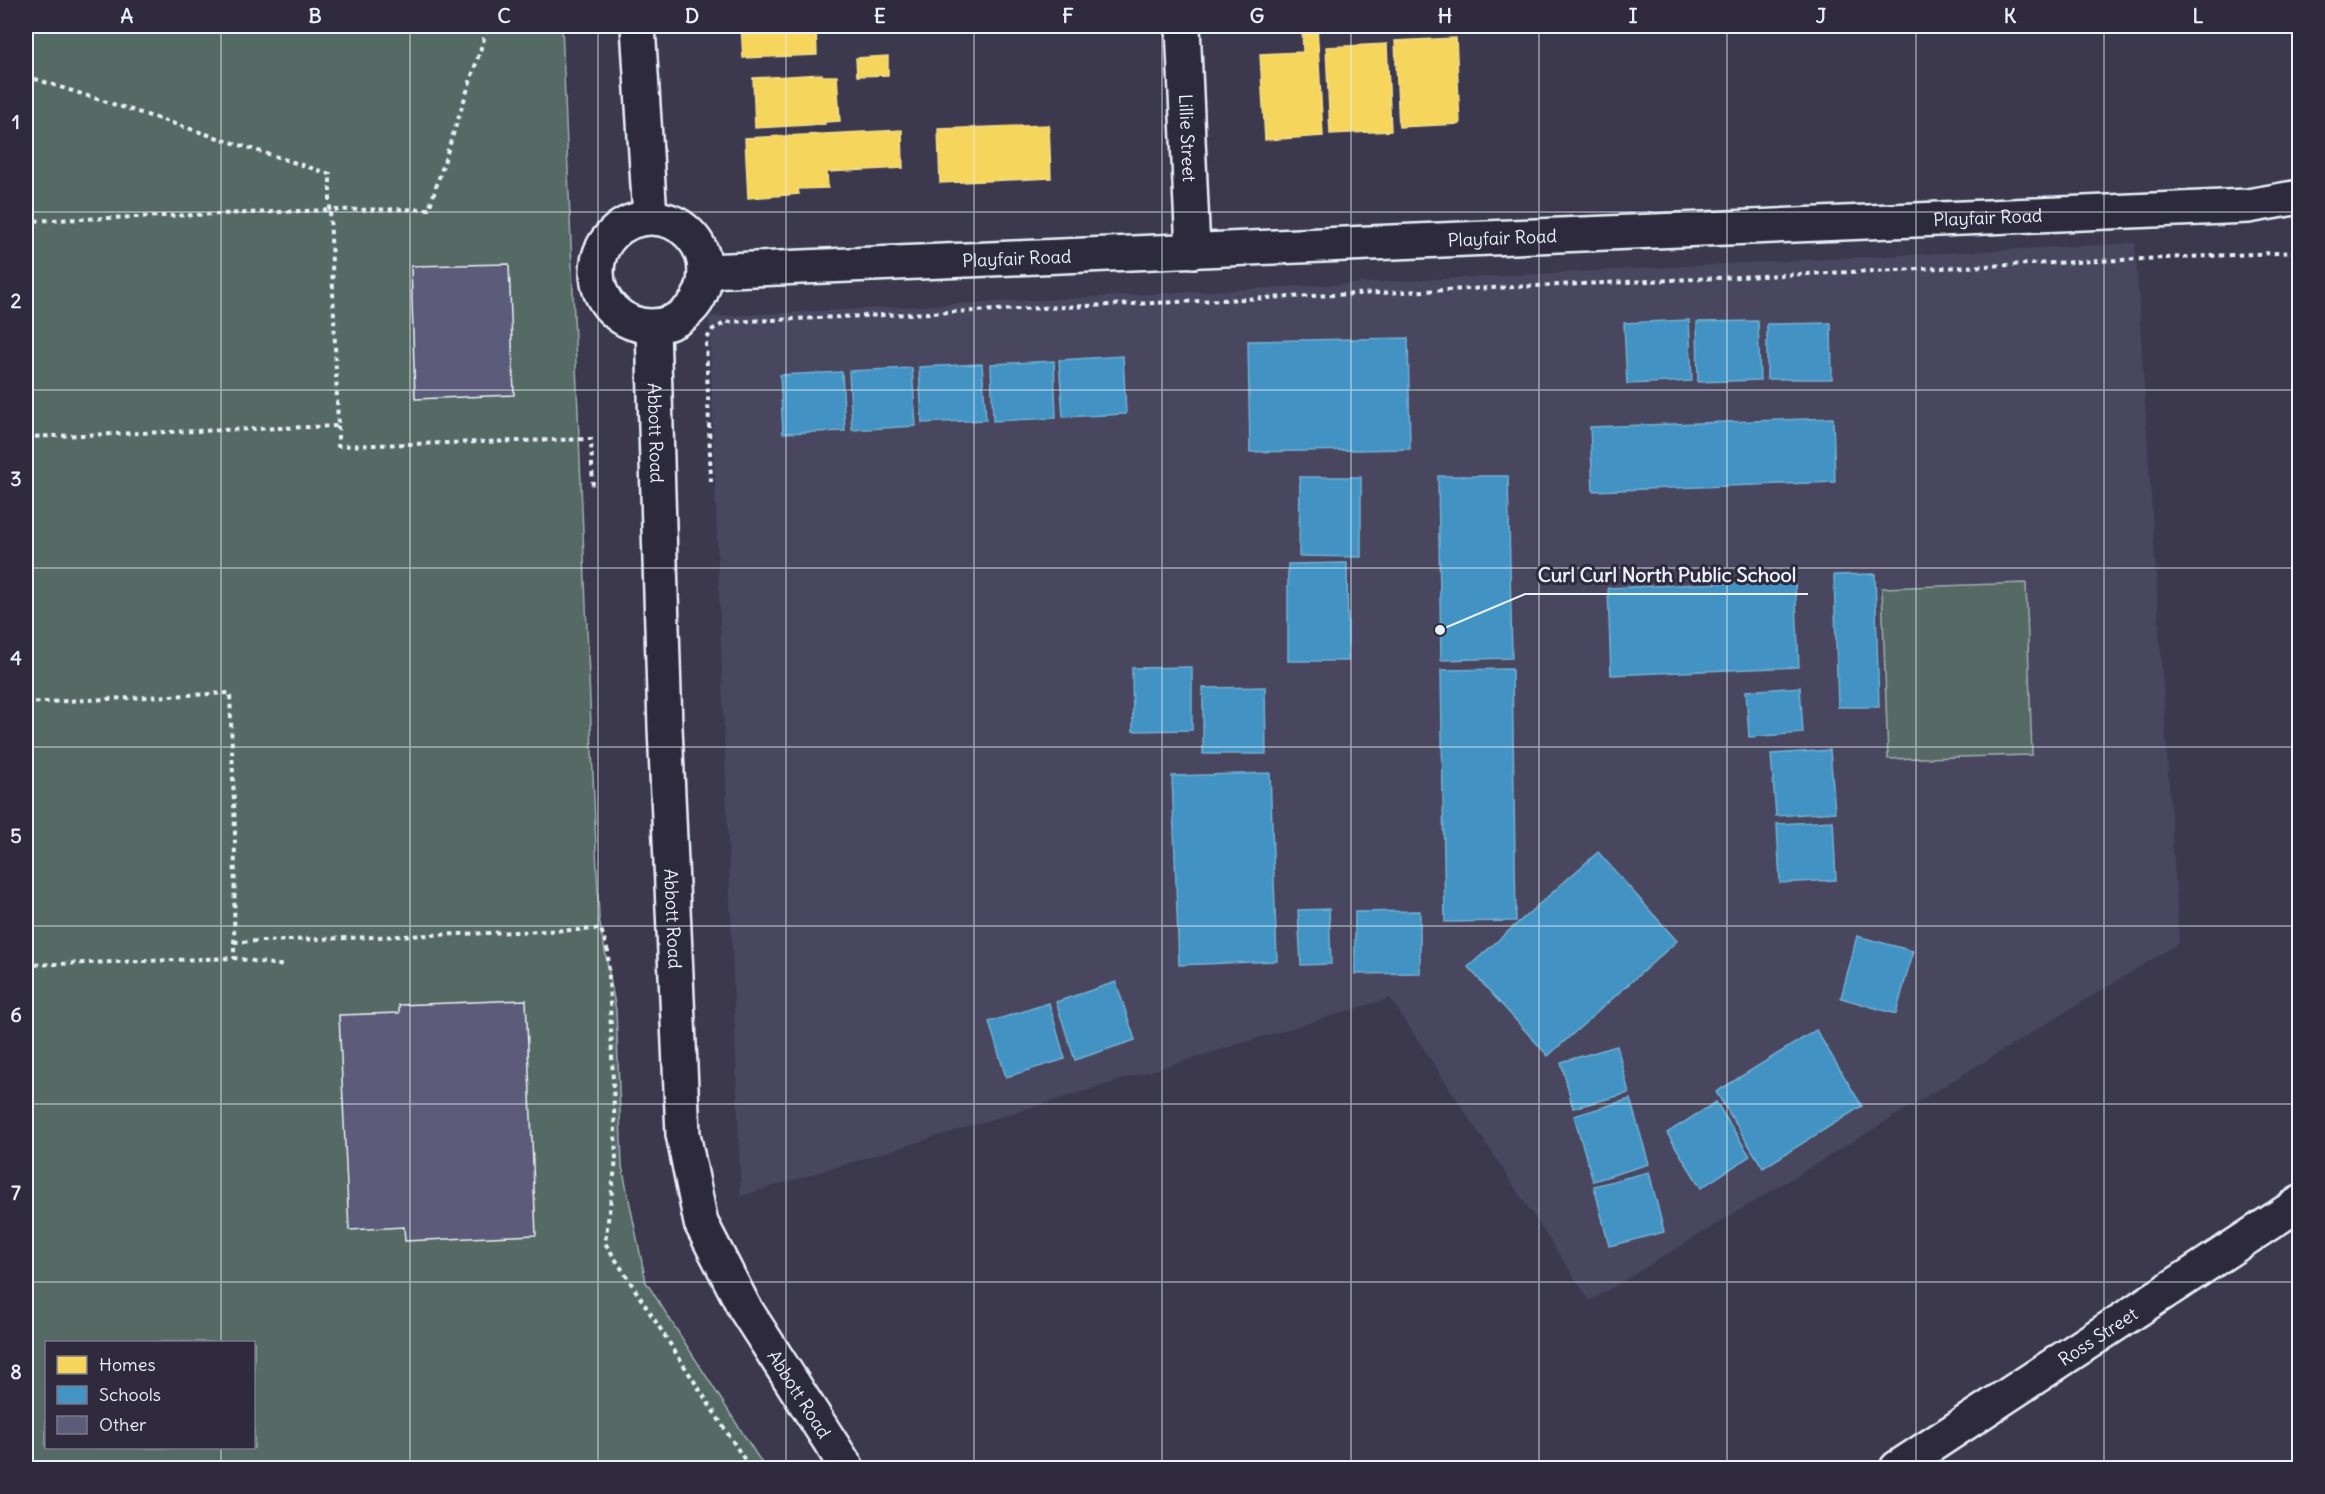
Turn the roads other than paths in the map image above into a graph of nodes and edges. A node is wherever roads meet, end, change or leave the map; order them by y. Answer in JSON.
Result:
{"nodes":[{"id":1,"x":639,"y":26,"type":"edge"},
{"id":2,"x":1183,"y":26,"type":"edge"},
{"id":3,"x":2300,"y":197,"type":"edge"},
{"id":4,"x":650,"y":217,"type":"junction"},
{"id":5,"x":1193,"y":250,"type":"junction"},
{"id":6,"x":705,"y":271,"type":"junction"},
{"id":7,"x":653,"y":327,"type":"junction"},
{"id":8,"x":2300,"y":1203,"type":"edge"},
{"id":9,"x":847,"y":1468,"type":"edge"},
{"id":10,"x":1897,"y":1468,"type":"edge"}],
"edges":[{"from":1,"to":4,"type":"street"},
{"from":2,"to":5,"type":"street","name":"Lillie Street"},
{"from":3,"to":5,"type":"street","name":"Playfair Road"},
{"from":4,"to":6,"type":"street"},
{"from":4,"to":7,"type":"street"},
{"from":5,"to":6,"type":"street","name":"Playfair Road"},
{"from":6,"to":7,"type":"street"},
{"from":7,"to":9,"type":"street","name":"Abbott Road"},
{"from":8,"to":10,"type":"street","name":"Ross Street"}]}
